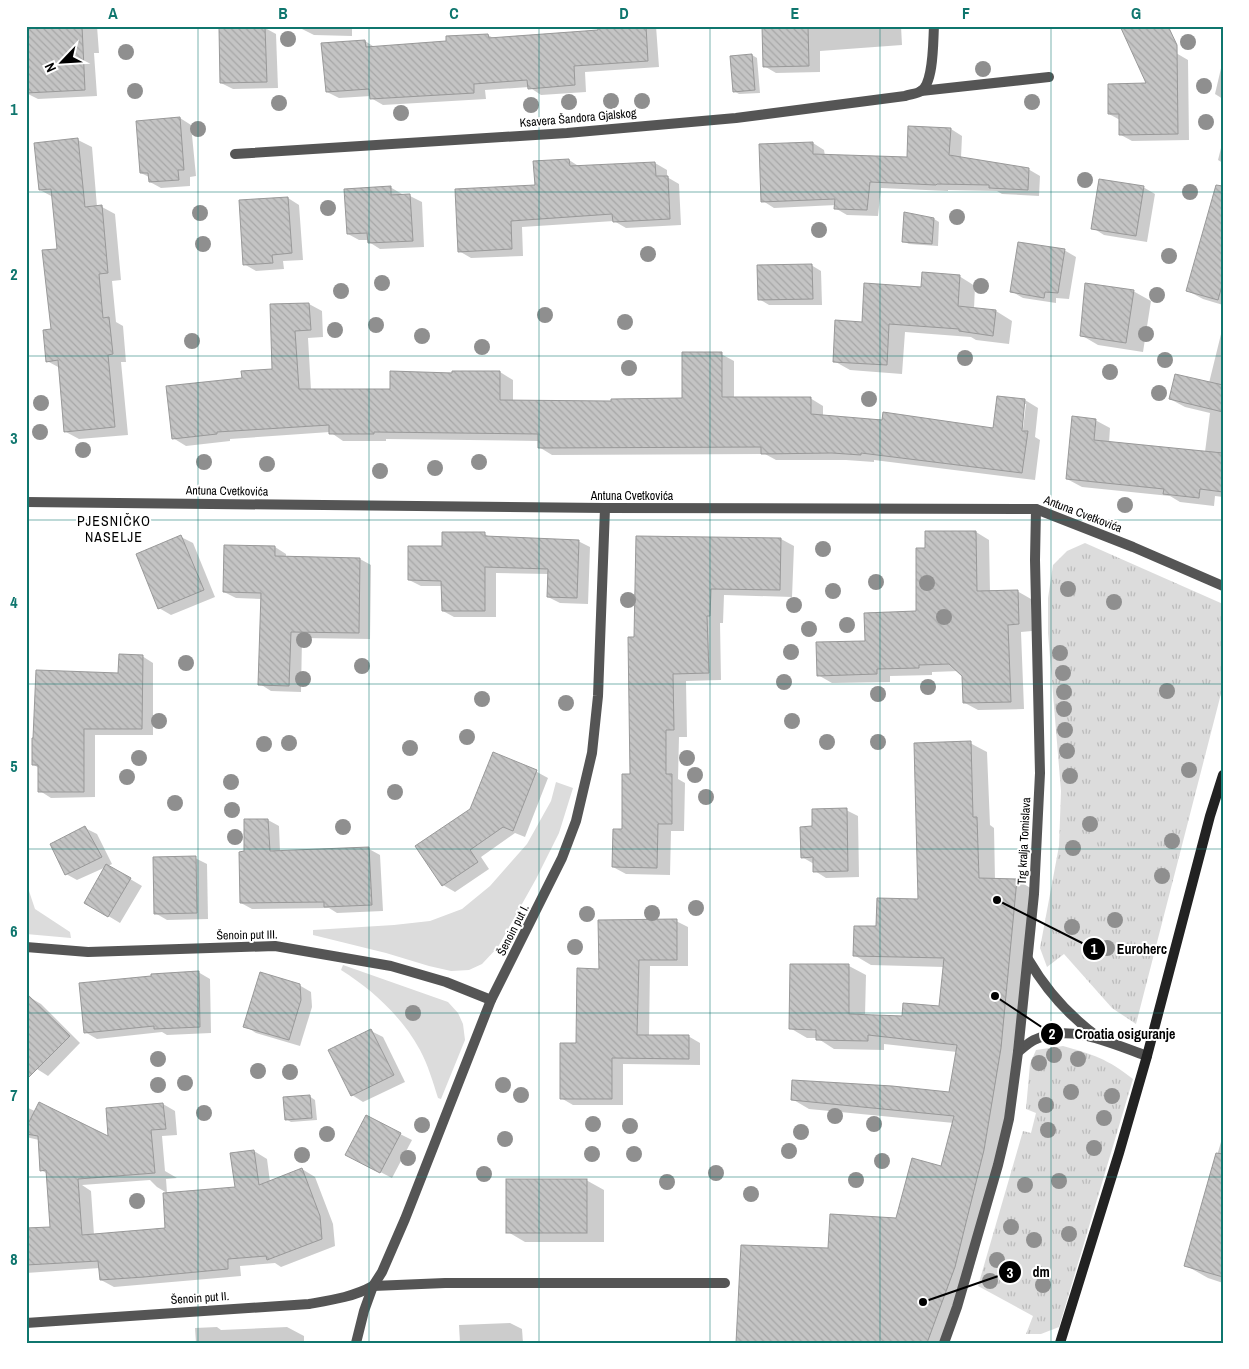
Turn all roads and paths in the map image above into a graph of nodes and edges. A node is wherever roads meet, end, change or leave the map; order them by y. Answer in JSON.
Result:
{"nodes":[{"id":1,"x":934,"y":26,"type":"edge"},
{"id":2,"x":1049,"y":77,"type":"dead end"},
{"id":3,"x":921,"y":91,"type":"junction"},
{"id":4,"x":235,"y":154,"type":"dead end"},
{"id":5,"x":26,"y":502,"type":"edge"},
{"id":6,"x":605,"y":508,"type":"junction"},
{"id":7,"x":1036,"y":509,"type":"junction"},
{"id":8,"x":1223,"y":586,"type":"edge"},
{"id":9,"x":1223,"y":775,"type":"edge"},
{"id":10,"x":26,"y":947,"type":"edge"},
{"id":11,"x":1028,"y":959,"type":"junction"},
{"id":12,"x":491,"y":1000,"type":"junction"},
{"id":13,"x":1101,"y":1040,"type":"junction"},
{"id":14,"x":1018,"y":1052,"type":"junction"},
{"id":15,"x":1147,"y":1056,"type":"junction"},
{"id":16,"x":725,"y":1283,"type":"dead end"},
{"id":17,"x":373,"y":1286,"type":"junction"},
{"id":18,"x":26,"y":1323,"type":"edge"},
{"id":19,"x":356,"y":1343,"type":"edge"},
{"id":20,"x":944,"y":1343,"type":"edge"},
{"id":21,"x":1060,"y":1343,"type":"edge"}],
"edges":[{"from":1,"to":3,"type":"street"},
{"from":2,"to":3,"type":"street","name":"Ksavera Šandora Gjalskog"},
{"from":3,"to":4,"type":"street","name":"Ksavera Šandora Gjalskog"},
{"from":5,"to":6,"type":"street","name":"Antuna Cvetkovića"},
{"from":6,"to":7,"type":"street","name":"Antuna Cvetkovića"},
{"from":6,"to":12,"type":"street","name":"Šenoin put I."},
{"from":7,"to":8,"type":"street","name":"Antuna Cvetkovića"},
{"from":7,"to":11,"type":"street","name":"Trg kralja Tomislava"},
{"from":9,"to":15,"type":"main road"},
{"from":10,"to":12,"type":"street","name":"Šenoin put III."},
{"from":11,"to":13,"type":"street"},
{"from":11,"to":14,"type":"street","name":"Trg kralja Tomislava"},
{"from":12,"to":17,"type":"street","name":"Šenoin put I."},
{"from":13,"to":14,"type":"street"},
{"from":13,"to":15,"type":"street"},
{"from":14,"to":20,"type":"street","name":"Trg kralja Tomislava"},
{"from":15,"to":21,"type":"main road"},
{"from":16,"to":17,"type":"street"},
{"from":17,"to":18,"type":"street","name":"Šenoin put II."},
{"from":17,"to":19,"type":"street","name":"Šenoin put I."}]}
